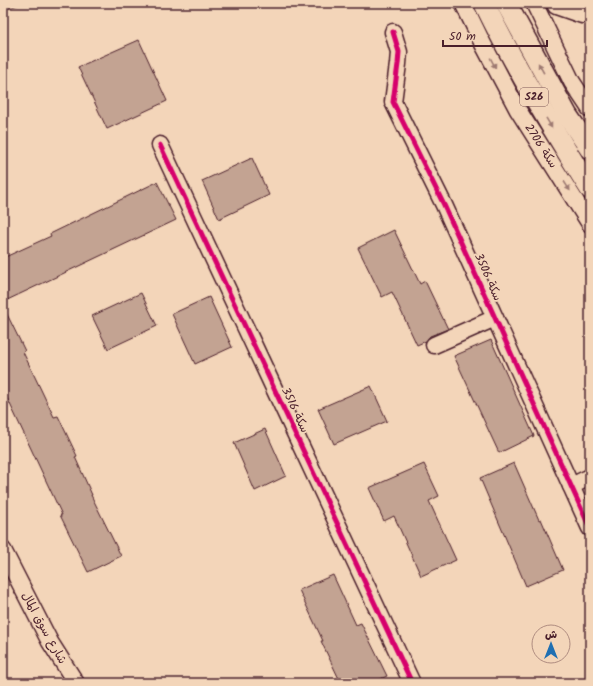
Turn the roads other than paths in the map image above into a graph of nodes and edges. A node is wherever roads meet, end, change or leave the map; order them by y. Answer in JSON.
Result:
{"nodes":[{"id":1,"x":463,"y":3,"type":"edge"},
{"id":2,"x":484,"y":3,"type":"edge"},
{"id":3,"x":506,"y":3,"type":"edge"},
{"id":4,"x":534,"y":3,"type":"edge"},
{"id":5,"x":556,"y":6,"type":"dead end"},
{"id":6,"x":590,"y":14,"type":"edge"},
{"id":7,"x":393,"y":32,"type":"dead end"},
{"id":8,"x":590,"y":109,"type":"edge"},
{"id":9,"x":160,"y":145,"type":"dead end"},
{"id":10,"x":590,"y":149,"type":"edge"},
{"id":11,"x":590,"y":189,"type":"edge"},
{"id":12,"x":590,"y":224,"type":"edge"},
{"id":13,"x":495,"y":318,"type":"junction"},
{"id":14,"x":434,"y":345,"type":"dead end"},
{"id":15,"x":590,"y":477,"type":"edge"},
{"id":16,"x":571,"y":486,"type":"junction"},
{"id":17,"x":590,"y":528,"type":"edge"},
{"id":18,"x":3,"y":550,"type":"edge"},
{"id":19,"x":76,"y":683,"type":"edge"},
{"id":20,"x":412,"y":683,"type":"edge"}],
"edges":[{"from":1,"to":12,"type":"street","name":"سكة 2706","one_way":true},
{"from":2,"to":11,"type":"main road","number":"S26","one_way":true},
{"from":10,"to":3,"type":"main road","number":"S26","one_way":true},
{"from":4,"to":8,"type":"street"},
{"from":5,"to":6,"type":"street"},
{"from":7,"to":13,"type":"street","name":"سكة 3506"},
{"from":9,"to":20,"type":"street","name":"سكة 3516"},
{"from":13,"to":14,"type":"street"},
{"from":13,"to":16,"type":"street","name":"سكة 3506"},
{"from":15,"to":16,"type":"street"},
{"from":16,"to":17,"type":"street","name":"سكة 3506"},
{"from":18,"to":19,"type":"street","name":"شارع سوق المال"}]}
